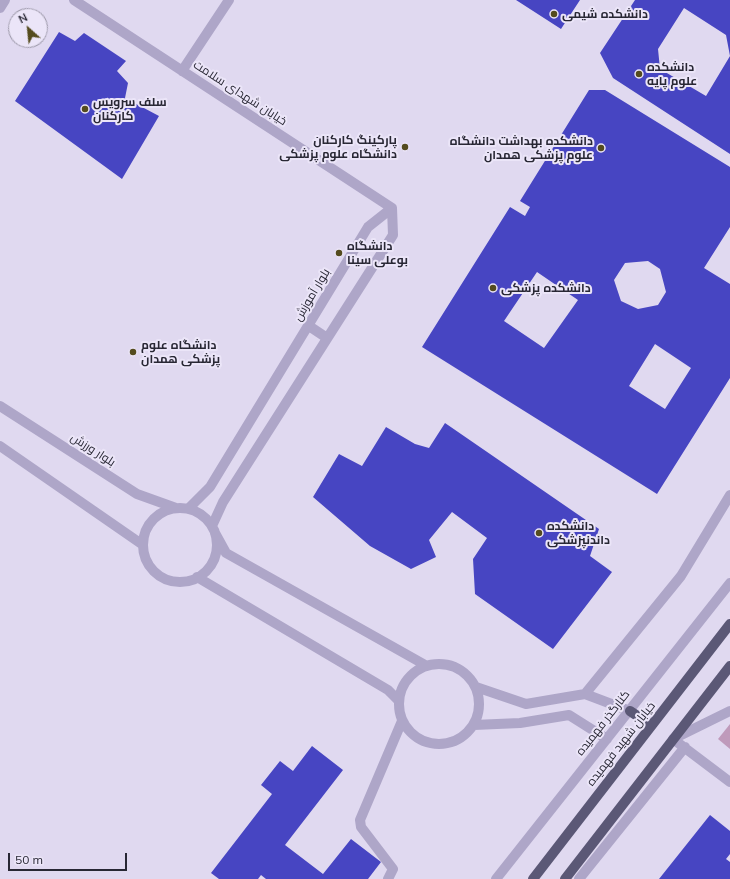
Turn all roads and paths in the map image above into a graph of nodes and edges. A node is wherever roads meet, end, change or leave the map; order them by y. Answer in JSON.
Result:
{"nodes":[{"id":1,"x":5,"y":0,"type":"edge"},
{"id":2,"x":74,"y":0,"type":"edge"},
{"id":3,"x":229,"y":0,"type":"edge"},
{"id":4,"x":0,"y":8,"type":"edge"},
{"id":5,"x":182,"y":71,"type":"junction"},
{"id":6,"x":392,"y":208,"type":"junction"},
{"id":7,"x":309,"y":326,"type":"junction"},
{"id":8,"x":327,"y":338,"type":"junction"},
{"id":9,"x":0,"y":406,"type":"edge"},
{"id":10,"x":0,"y":446,"type":"edge"},
{"id":11,"x":730,"y":495,"type":"edge"},
{"id":12,"x":176,"y":508,"type":"junction"},
{"id":13,"x":188,"y":509,"type":"junction"},
{"id":14,"x":213,"y":529,"type":"junction"},
{"id":15,"x":143,"y":545,"type":"junction"},
{"id":16,"x":197,"y":577,"type":"junction"},
{"id":17,"x":730,"y":583,"type":"edge"},
{"id":18,"x":730,"y":624,"type":"edge"},
{"id":19,"x":427,"y":666,"type":"junction"},
{"id":20,"x":730,"y":666,"type":"edge"},
{"id":21,"x":476,"y":687,"type":"junction"},
{"id":22,"x":585,"y":694,"type":"junction"},
{"id":23,"x":398,"y":700,"type":"junction"},
{"id":24,"x":630,"y":711,"type":"junction"},
{"id":25,"x":730,"y":711,"type":"edge"},
{"id":26,"x":402,"y":722,"type":"junction"},
{"id":27,"x":474,"y":725,"type":"junction"},
{"id":28,"x":652,"y":725,"type":"junction"},
{"id":29,"x":607,"y":739,"type":"junction"},
{"id":30,"x":674,"y":739,"type":"junction"},
{"id":31,"x":684,"y":747,"type":"junction"},
{"id":32,"x":730,"y":782,"type":"edge"},
{"id":33,"x":388,"y":879,"type":"edge"},
{"id":34,"x":496,"y":879,"type":"edge"},
{"id":35,"x":533,"y":879,"type":"edge"},
{"id":36,"x":565,"y":879,"type":"edge"},
{"id":37,"x":579,"y":879,"type":"edge"}],
"edges":[{"from":1,"to":4,"type":"street"},
{"from":2,"to":5,"type":"street","name":"خیابان شهدای سلامت"},
{"from":3,"to":5,"type":"street"},
{"from":5,"to":6,"type":"street","name":"خیابان شهدای سلامت"},
{"from":6,"to":7,"type":"street","name":"بلوار آموزش"},
{"from":6,"to":8,"type":"street"},
{"from":7,"to":8,"type":"street"},
{"from":7,"to":13,"type":"street","name":"بلوار آموزش"},
{"from":8,"to":14,"type":"street"},
{"from":9,"to":12,"type":"street","name":"بلوار ورزش"},
{"from":10,"to":15,"type":"street"},
{"from":11,"to":22,"type":"street"},
{"from":12,"to":13,"type":"street"},
{"from":12,"to":15,"type":"street"},
{"from":13,"to":14,"type":"street"},
{"from":14,"to":16,"type":"street"},
{"from":14,"to":19,"type":"street"},
{"from":15,"to":16,"type":"street"},
{"from":16,"to":23,"type":"street"},
{"from":17,"to":24,"type":"street","name":"کنارگذر فهمیده"},
{"from":18,"to":28,"type":"main road","name":"خیابان شهید فهمیده"},
{"from":19,"to":21,"type":"street"},
{"from":19,"to":23,"type":"street"},
{"from":20,"to":30,"type":"main road"},
{"from":21,"to":22,"type":"street"},
{"from":21,"to":27,"type":"street"},
{"from":22,"to":24,"type":"street"},
{"from":23,"to":26,"type":"street"},
{"from":24,"to":28,"type":"main road"},
{"from":24,"to":29,"type":"street","name":"کنارگذر فهمیده"},
{"from":25,"to":30,"type":"street"},
{"from":26,"to":27,"type":"street"},
{"from":26,"to":33,"type":"street"},
{"from":27,"to":29,"type":"street"},
{"from":28,"to":35,"type":"main road","name":"خیابان شهید فهمیده"},
{"from":29,"to":34,"type":"street","name":"کنارگذر فهمیده"},
{"from":30,"to":31,"type":"street"},
{"from":30,"to":36,"type":"main road"},
{"from":31,"to":32,"type":"street"},
{"from":31,"to":37,"type":"street"}]}
